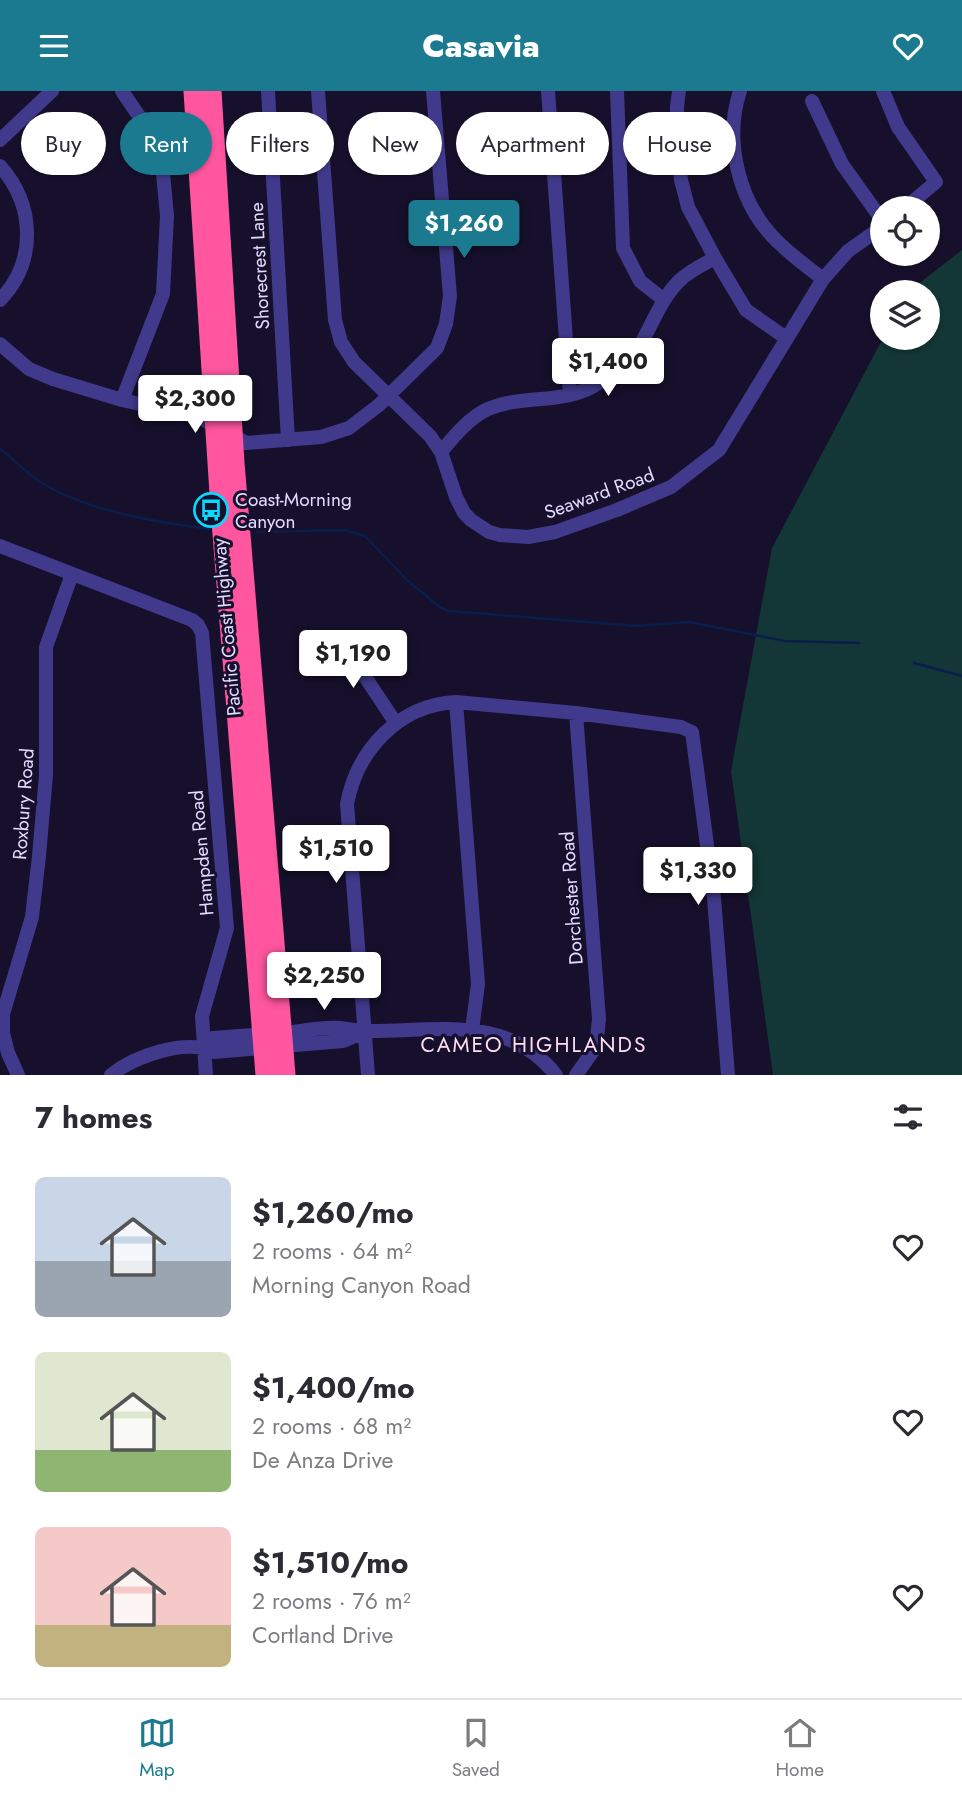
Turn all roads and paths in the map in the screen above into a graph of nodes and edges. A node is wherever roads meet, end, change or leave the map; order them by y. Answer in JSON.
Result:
{"nodes":[{"id":1,"x":52,"y":91,"type":"edge"},
{"id":2,"x":122,"y":91,"type":"edge"},
{"id":3,"x":194,"y":91,"type":"edge"},
{"id":4,"x":211,"y":91,"type":"edge"},
{"id":5,"x":268,"y":91,"type":"edge"},
{"id":6,"x":318,"y":91,"type":"edge"},
{"id":7,"x":433,"y":91,"type":"edge"},
{"id":8,"x":548,"y":91,"type":"edge"},
{"id":9,"x":617,"y":91,"type":"edge"},
{"id":10,"x":679,"y":91,"type":"edge"},
{"id":11,"x":740,"y":91,"type":"edge"},
{"id":12,"x":883,"y":91,"type":"edge"},
{"id":13,"x":812,"y":101,"type":"dead end"},
{"id":14,"x":0,"y":140,"type":"edge"},
{"id":15,"x":0,"y":166,"type":"edge"},
{"id":16,"x":919,"y":196,"type":"edge"},
{"id":17,"x":870,"y":203,"type":"edge"},
{"id":18,"x":870,"y":235,"type":"edge"},
{"id":19,"x":715,"y":258,"type":"junction"},
{"id":20,"x":823,"y":279,"type":"junction"},
{"id":21,"x":0,"y":300,"type":"edge"},
{"id":22,"x":664,"y":300,"type":"junction"},
{"id":23,"x":786,"y":338,"type":"junction"},
{"id":24,"x":0,"y":344,"type":"edge"},
{"id":25,"x":570,"y":395,"type":"junction"},
{"id":26,"x":388,"y":396,"type":"junction"},
{"id":27,"x":122,"y":400,"type":"junction"},
{"id":28,"x":224,"y":432,"type":"junction"},
{"id":29,"x":288,"y":440,"type":"junction"},
{"id":30,"x":441,"y":452,"type":"junction"},
{"id":31,"x":0,"y":546,"type":"edge"},
{"id":32,"x":72,"y":574,"type":"junction"},
{"id":33,"x":340,"y":639,"type":"dead end"},
{"id":34,"x":456,"y":702,"type":"junction"},
{"id":35,"x":576,"y":713,"type":"junction"},
{"id":36,"x":395,"y":722,"type":"junction"},
{"id":37,"x":472,"y":1030,"type":"junction"},
{"id":38,"x":365,"y":1032,"type":"junction"},
{"id":39,"x":273,"y":1040,"type":"junction"},
{"id":40,"x":203,"y":1047,"type":"junction"},
{"id":41,"x":18,"y":1075,"type":"edge"},
{"id":42,"x":111,"y":1075,"type":"edge"},
{"id":43,"x":206,"y":1075,"type":"edge"},
{"id":44,"x":266,"y":1075,"type":"edge"},
{"id":45,"x":285,"y":1075,"type":"edge"},
{"id":46,"x":368,"y":1075,"type":"edge"},
{"id":47,"x":556,"y":1075,"type":"edge"},
{"id":48,"x":576,"y":1075,"type":"edge"},
{"id":49,"x":728,"y":1075,"type":"edge"}],
"edges":[{"from":1,"to":14,"type":"street"},
{"from":2,"to":27,"type":"street"},
{"from":3,"to":28,"type":"highway","name":"Pacific Coast Highway"},
{"from":4,"to":28,"type":"highway","name":"Pacific Coast Highway"},
{"from":5,"to":29,"type":"street","name":"Shorecrest Lane"},
{"from":6,"to":26,"type":"street","name":"Seaward Road"},
{"from":7,"to":26,"type":"street"},
{"from":8,"to":25,"type":"street"},
{"from":9,"to":22,"type":"street"},
{"from":10,"to":19,"type":"street"},
{"from":11,"to":20,"type":"street"},
{"from":12,"to":16,"type":"street"},
{"from":13,"to":17,"type":"street"},
{"from":15,"to":21,"type":"street"},
{"from":18,"to":20,"type":"street","name":"Seaward Road"},
{"from":19,"to":22,"type":"street"},
{"from":19,"to":23,"type":"street"},
{"from":20,"to":23,"type":"street","name":"Seaward Road"},
{"from":22,"to":25,"type":"street"},
{"from":23,"to":30,"type":"street","name":"Seaward Road"},
{"from":24,"to":27,"type":"street"},
{"from":25,"to":30,"type":"street"},
{"from":26,"to":29,"type":"street"},
{"from":26,"to":30,"type":"street","name":"Seaward Road"},
{"from":27,"to":28,"type":"street"},
{"from":28,"to":29,"type":"street"},
{"from":28,"to":39,"type":"highway","name":"Pacific Coast Highway"},
{"from":31,"to":32,"type":"street"},
{"from":32,"to":40,"type":"street","name":"Hampden Road"},
{"from":32,"to":41,"type":"street","name":"Roxbury Road"},
{"from":33,"to":36,"type":"street"},
{"from":34,"to":35,"type":"street"},
{"from":34,"to":36,"type":"street"},
{"from":34,"to":37,"type":"street"},
{"from":35,"to":48,"type":"street","name":"Dorchester Road"},
{"from":35,"to":49,"type":"street"},
{"from":36,"to":38,"type":"street"},
{"from":37,"to":38,"type":"street"},
{"from":37,"to":47,"type":"street"},
{"from":38,"to":39,"type":"street"},
{"from":38,"to":46,"type":"street"},
{"from":39,"to":40,"type":"street"},
{"from":39,"to":44,"type":"highway","name":"Pacific Coast Highway"},
{"from":39,"to":45,"type":"highway","name":"Pacific Coast Highway"},
{"from":40,"to":42,"type":"street"},
{"from":40,"to":43,"type":"street","name":"Hampden Road"}]}
